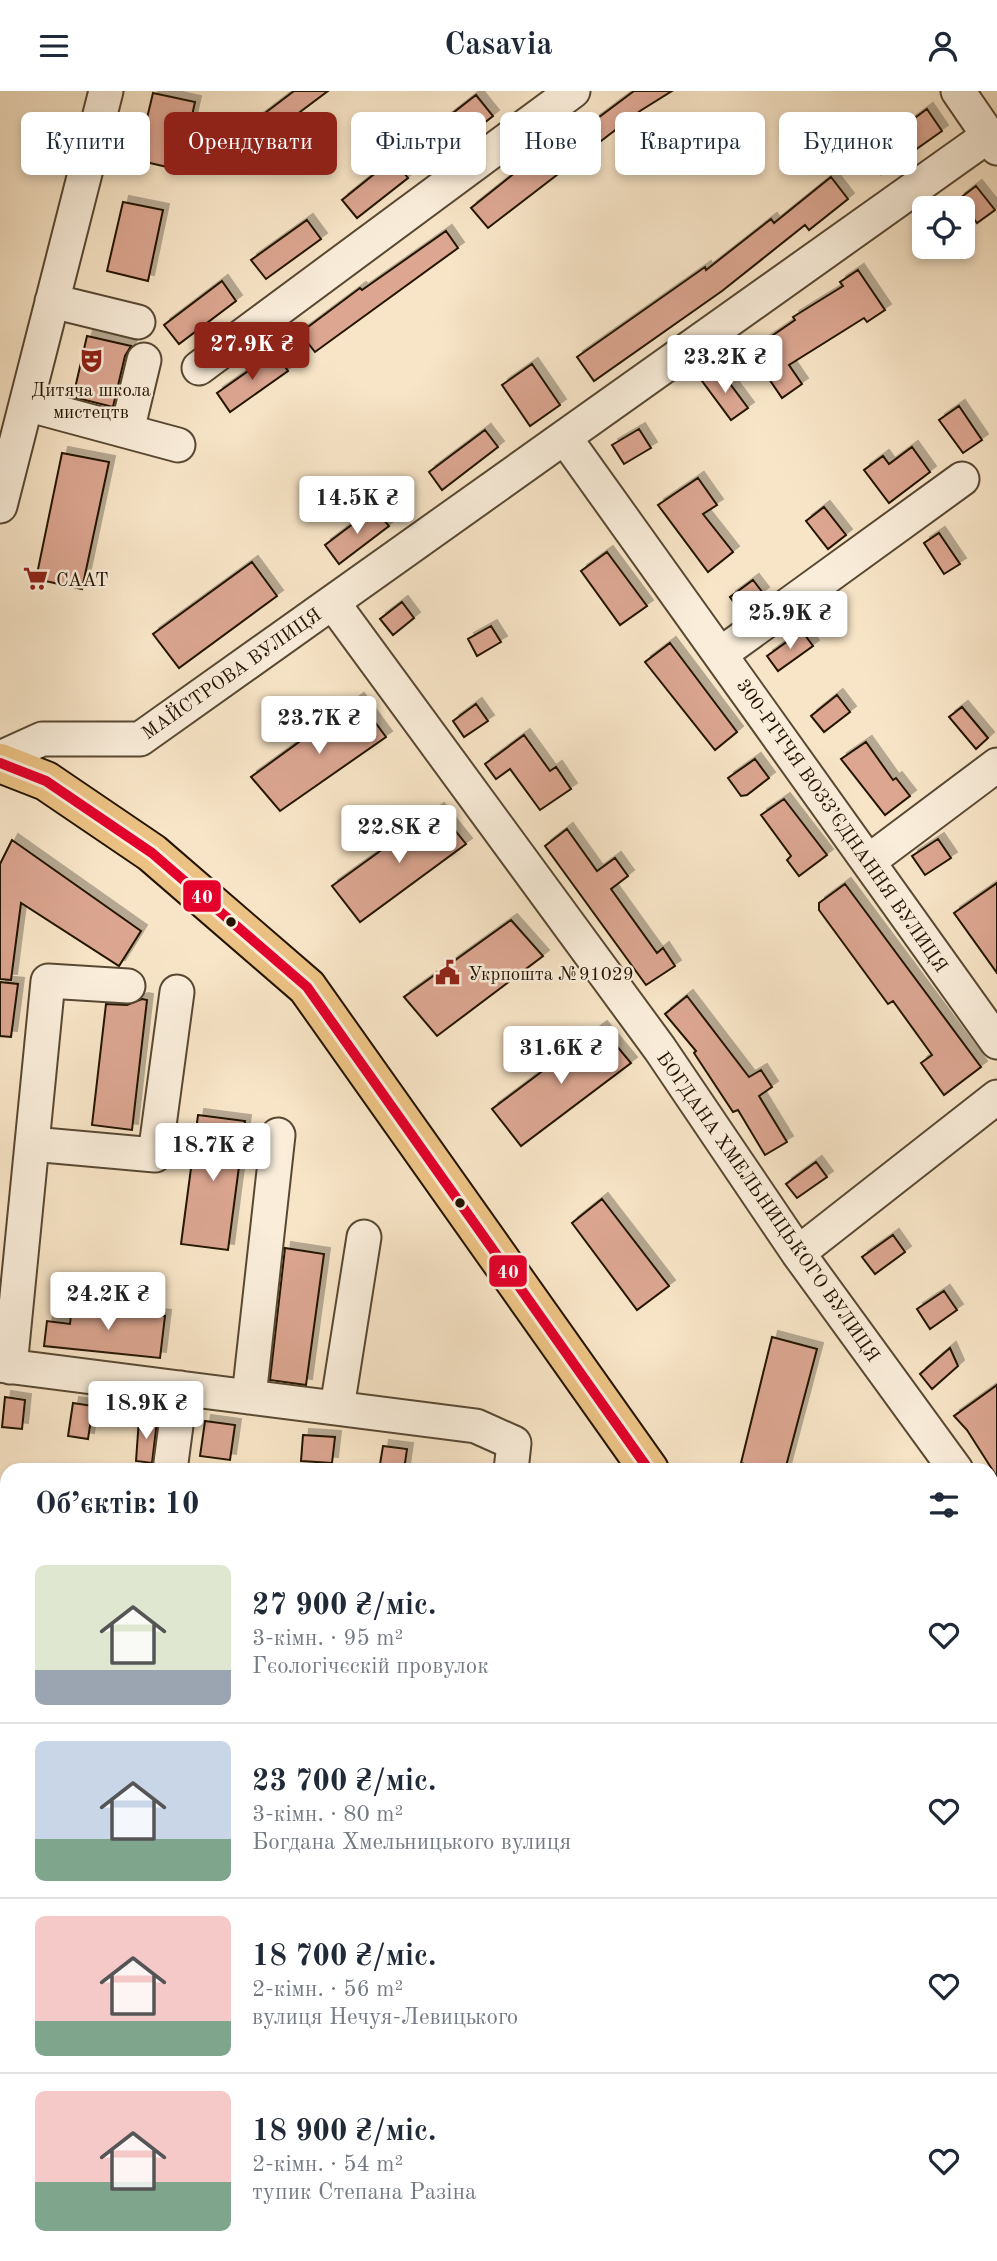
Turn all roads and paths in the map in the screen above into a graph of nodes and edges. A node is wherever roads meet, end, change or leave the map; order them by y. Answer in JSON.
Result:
{"nodes":[{"id":1,"x":106,"y":91,"type":"edge"},
{"id":2,"x":573,"y":91,"type":"edge"},
{"id":3,"x":958,"y":91,"type":"edge"},
{"id":4,"x":992,"y":142,"type":"edge"},
{"id":5,"x":52,"y":301,"type":"junction"},
{"id":6,"x":138,"y":322,"type":"dead end"},
{"id":7,"x":144,"y":360,"type":"dead end"},
{"id":8,"x":199,"y":368,"type":"dead end"},
{"id":9,"x":26,"y":404,"type":"junction"},
{"id":10,"x":127,"y":431,"type":"junction"},
{"id":11,"x":565,"y":438,"type":"junction"},
{"id":12,"x":178,"y":445,"type":"dead end"},
{"id":13,"x":962,"y":479,"type":"dead end"},
{"id":14,"x":0,"y":506,"type":"edge"},
{"id":15,"x":333,"y":603,"type":"junction"},
{"id":16,"x":722,"y":653,"type":"junction"},
{"id":17,"x":0,"y":761,"type":"edge"},
{"id":18,"x":997,"y":765,"type":"edge"},
{"id":19,"x":869,"y":862,"type":"junction"},
{"id":20,"x":128,"y":986,"type":"dead end"},
{"id":21,"x":177,"y":992,"type":"dead end"},
{"id":22,"x":997,"y":1042,"type":"edge"},
{"id":23,"x":997,"y":1097,"type":"edge"},
{"id":24,"x":278,"y":1135,"type":"dead end"},
{"id":25,"x":32,"y":1144,"type":"junction"},
{"id":26,"x":364,"y":1237,"type":"dead end"},
{"id":27,"x":798,"y":1253,"type":"junction"},
{"id":28,"x":5,"y":1366,"type":"edge"},
{"id":29,"x":181,"y":1388,"type":"junction"},
{"id":30,"x":249,"y":1397,"type":"junction"},
{"id":31,"x":337,"y":1408,"type":"junction"},
{"id":32,"x":171,"y":1463,"type":"edge"},
{"id":33,"x":512,"y":1463,"type":"edge"},
{"id":34,"x":644,"y":1463,"type":"edge"},
{"id":35,"x":951,"y":1463,"type":"edge"}],
"edges":[{"from":1,"to":5,"type":"street"},
{"from":2,"to":8,"type":"street"},
{"from":3,"to":4,"type":"street"},
{"from":4,"to":11,"type":"street","name":"МАЙСТРОВА ВУЛИЦЯ"},
{"from":5,"to":6,"type":"street"},
{"from":5,"to":9,"type":"street"},
{"from":7,"to":10,"type":"street"},
{"from":9,"to":10,"type":"street"},
{"from":9,"to":14,"type":"street"},
{"from":10,"to":12,"type":"street"},
{"from":11,"to":15,"type":"street","name":"МАЙСТРОВА ВУЛИЦЯ"},
{"from":11,"to":16,"type":"street","name":"300-РІЧЧЯ ВОЗЗ’ЄДНАННЯ ВУЛИЦЯ"},
{"from":13,"to":16,"type":"street"},
{"from":15,"to":17,"type":"street","name":"МАЙСТРОВА ВУЛИЦЯ"},
{"from":15,"to":27,"type":"street","name":"БОГДАНА ХМЕЛЬНИЦЬКОГО ВУЛИЦЯ"},
{"from":16,"to":19,"type":"street","name":"300-РІЧЧЯ ВОЗЗ’ЄДНАННЯ ВУЛИЦЯ"},
{"from":17,"to":34,"type":"main road"},
{"from":18,"to":19,"type":"street"},
{"from":19,"to":22,"type":"street","name":"300-РІЧЧЯ ВОЗЗ’ЄДНАННЯ ВУЛИЦЯ"},
{"from":20,"to":25,"type":"street"},
{"from":21,"to":25,"type":"street"},
{"from":23,"to":27,"type":"street"},
{"from":24,"to":30,"type":"street"},
{"from":25,"to":28,"type":"street"},
{"from":26,"to":31,"type":"street"},
{"from":27,"to":35,"type":"street","name":"БОГДАНА ХМЕЛЬНИЦЬКОГО ВУЛИЦЯ"},
{"from":28,"to":29,"type":"street"},
{"from":29,"to":30,"type":"street"},
{"from":29,"to":32,"type":"street"},
{"from":30,"to":31,"type":"street"},
{"from":31,"to":33,"type":"street"}]}
